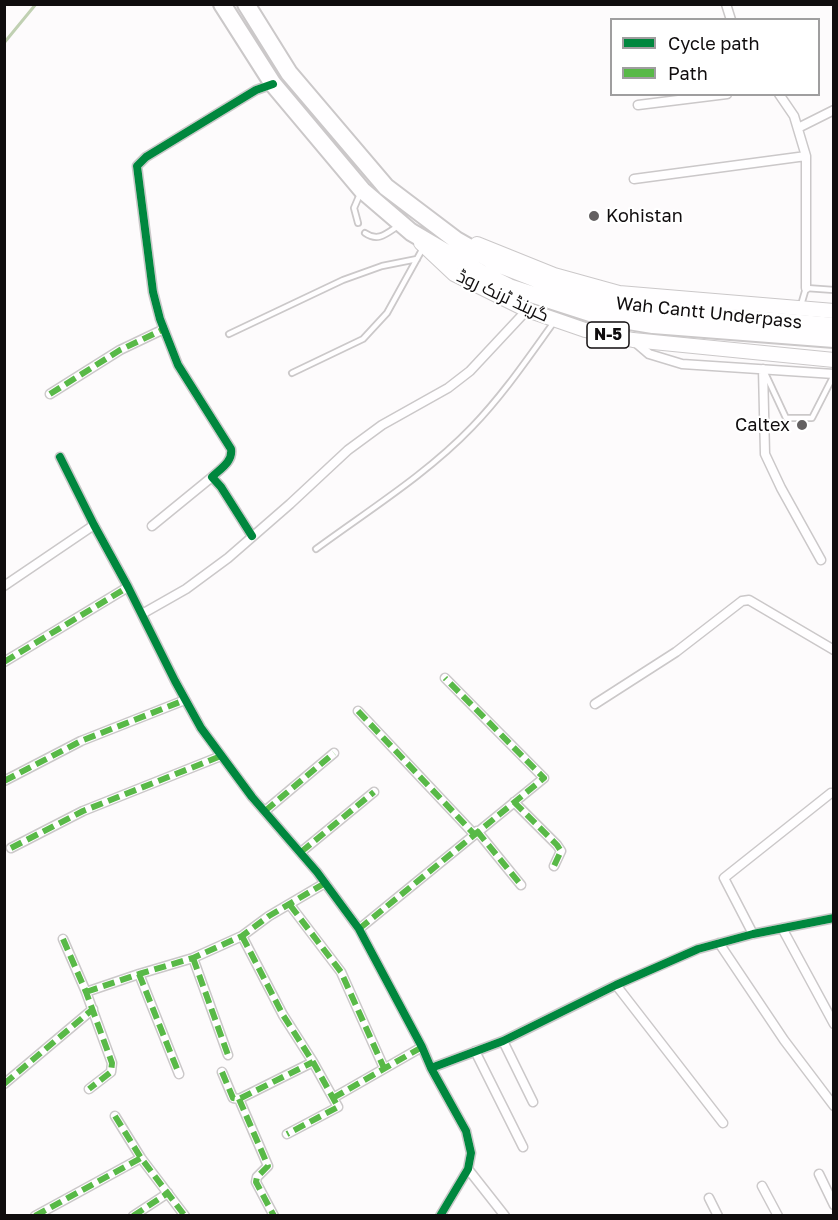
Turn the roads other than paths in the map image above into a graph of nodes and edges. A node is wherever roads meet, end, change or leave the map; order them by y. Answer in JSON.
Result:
{"nodes":[{"id":1,"x":222,"y":4,"type":"edge"},
{"id":2,"x":246,"y":4,"type":"edge"},
{"id":3,"x":289,"y":73,"type":"junction"},
{"id":4,"x":273,"y":84,"type":"junction"},
{"id":5,"x":711,"y":96,"type":"edge"},
{"id":6,"x":780,"y":96,"type":"edge"},
{"id":7,"x":638,"y":105,"type":"dead end"},
{"id":8,"x":834,"y":110,"type":"edge"},
{"id":9,"x":798,"y":128,"type":"junction"},
{"id":10,"x":806,"y":156,"type":"junction"},
{"id":11,"x":634,"y":178,"type":"dead end"},
{"id":12,"x":363,"y":190,"type":"junction"},
{"id":13,"x":424,"y":217,"type":"junction"},
{"id":14,"x":358,"y":223,"type":"dead end"},
{"id":15,"x":405,"y":228,"type":"junction"},
{"id":16,"x":365,"y":233,"type":"dead end"},
{"id":17,"x":424,"y":246,"type":"junction"},
{"id":18,"x":417,"y":259,"type":"junction"},
{"id":19,"x":806,"y":288,"type":"junction"},
{"id":20,"x":834,"y":290,"type":"edge"},
{"id":21,"x":800,"y":308,"type":"junction"},
{"id":22,"x":527,"y":310,"type":"junction"},
{"id":23,"x":834,"y":311,"type":"edge"},
{"id":24,"x":555,"y":320,"type":"junction"},
{"id":25,"x":834,"y":326,"type":"edge"},
{"id":26,"x":164,"y":329,"type":"junction"},
{"id":27,"x":229,"y":334,"type":"dead end"},
{"id":28,"x":834,"y":339,"type":"edge"},
{"id":29,"x":633,"y":340,"type":"junction"},
{"id":30,"x":833,"y":368,"type":"edge"},
{"id":31,"x":763,"y":369,"type":"junction"},
{"id":32,"x":292,"y":373,"type":"dead end"},
{"id":33,"x":50,"y":394,"type":"dead end"},
{"id":34,"x":60,"y":457,"type":"dead end"},
{"id":35,"x":212,"y":477,"type":"junction"},
{"id":36,"x":94,"y":525,"type":"junction"},
{"id":37,"x":152,"y":526,"type":"dead end"},
{"id":38,"x":252,"y":536,"type":"junction"},
{"id":39,"x":316,"y":549,"type":"dead end"},
{"id":40,"x":821,"y":560,"type":"dead end"},
{"id":41,"x":4,"y":586,"type":"edge"},
{"id":42,"x":128,"y":587,"type":"junction"},
{"id":43,"x":142,"y":614,"type":"junction"},
{"id":44,"x":834,"y":650,"type":"edge"},
{"id":45,"x":4,"y":662,"type":"edge"},
{"id":46,"x":445,"y":678,"type":"dead end"},
{"id":47,"x":185,"y":700,"type":"junction"},
{"id":48,"x":595,"y":704,"type":"dead end"},
{"id":49,"x":358,"y":711,"type":"dead end"},
{"id":50,"x":334,"y":753,"type":"dead end"},
{"id":51,"x":221,"y":756,"type":"junction"},
{"id":52,"x":4,"y":781,"type":"edge"},
{"id":53,"x":374,"y":792,"type":"dead end"},
{"id":54,"x":831,"y":793,"type":"dead end"},
{"id":55,"x":514,"y":802,"type":"junction"},
{"id":56,"x":265,"y":811,"type":"junction"},
{"id":57,"x":475,"y":832,"type":"junction"},
{"id":58,"x":11,"y":848,"type":"dead end"},
{"id":59,"x":301,"y":852,"type":"junction"},
{"id":60,"x":554,"y":866,"type":"dead end"},
{"id":61,"x":325,"y":883,"type":"junction"},
{"id":62,"x":521,"y":885,"type":"dead end"},
{"id":63,"x":290,"y":905,"type":"junction"},
{"id":64,"x":834,"y":918,"type":"edge"},
{"id":65,"x":782,"y":928,"type":"junction"},
{"id":66,"x":359,"y":929,"type":"junction"},
{"id":67,"x":753,"y":934,"type":"junction"},
{"id":68,"x":242,"y":936,"type":"junction"},
{"id":69,"x":63,"y":939,"type":"dead end"},
{"id":70,"x":719,"y":943,"type":"junction"},
{"id":71,"x":193,"y":958,"type":"junction"},
{"id":72,"x":139,"y":974,"type":"junction"},
{"id":73,"x":616,"y":985,"type":"junction"},
{"id":74,"x":86,"y":992,"type":"junction"},
{"id":75,"x":93,"y":1009,"type":"junction"},
{"id":76,"x":834,"y":1024,"type":"edge"},
{"id":77,"x":503,"y":1041,"type":"junction"},
{"id":78,"x":422,"y":1047,"type":"junction"},
{"id":79,"x":475,"y":1051,"type":"junction"},
{"id":80,"x":228,"y":1055,"type":"dead end"},
{"id":81,"x":314,"y":1062,"type":"junction"},
{"id":82,"x":384,"y":1068,"type":"junction"},
{"id":83,"x":431,"y":1068,"type":"junction"},
{"id":84,"x":222,"y":1072,"type":"dead end"},
{"id":85,"x":179,"y":1074,"type":"dead end"},
{"id":86,"x":4,"y":1084,"type":"edge"},
{"id":87,"x":89,"y":1089,"type":"dead end"},
{"id":88,"x":333,"y":1098,"type":"junction"},
{"id":89,"x":239,"y":1099,"type":"junction"},
{"id":90,"x":533,"y":1102,"type":"dead end"},
{"id":91,"x":834,"y":1106,"type":"edge"},
{"id":92,"x":116,"y":1116,"type":"dead end"},
{"id":93,"x":723,"y":1123,"type":"dead end"},
{"id":94,"x":287,"y":1134,"type":"dead end"},
{"id":95,"x":523,"y":1147,"type":"dead end"},
{"id":96,"x":141,"y":1158,"type":"junction"},
{"id":97,"x":468,"y":1169,"type":"junction"},
{"id":98,"x":819,"y":1174,"type":"dead end"},
{"id":99,"x":762,"y":1186,"type":"dead end"},
{"id":100,"x":168,"y":1193,"type":"junction"},
{"id":101,"x":709,"y":1198,"type":"dead end"},
{"id":102,"x":834,"y":1205,"type":"edge"},
{"id":103,"x":35,"y":1215,"type":"edge"},
{"id":104,"x":133,"y":1215,"type":"edge"},
{"id":105,"x":185,"y":1215,"type":"edge"},
{"id":106,"x":274,"y":1215,"type":"edge"},
{"id":107,"x":440,"y":1215,"type":"edge"},
{"id":108,"x":505,"y":1215,"type":"edge"},
{"id":109,"x":718,"y":1215,"type":"edge"},
{"id":110,"x":778,"y":1215,"type":"edge"}],
"edges":[{"from":1,"to":4,"type":"highway","name":"گرینڈ ٹرنک روڈ","number":"N-5"},
{"from":2,"to":3,"type":"highway","name":"گرینڈ ٹرنک روڈ"},
{"from":3,"to":4,"type":"highway"},
{"from":3,"to":13,"type":"highway","name":"گرینڈ ٹرنک روڈ"},
{"from":4,"to":12,"type":"highway","name":"گرینڈ ٹرنک روڈ","number":"N-5"},
{"from":4,"to":26,"type":"street"},
{"from":5,"to":7,"type":"street"},
{"from":6,"to":9,"type":"street"},
{"from":8,"to":9,"type":"street"},
{"from":9,"to":10,"type":"street"},
{"from":10,"to":11,"type":"street"},
{"from":10,"to":19,"type":"street"},
{"from":12,"to":14,"type":"lane"},
{"from":12,"to":15,"type":"highway","name":"گرینڈ ٹرنک روڈ","number":"N-5"},
{"from":13,"to":21,"type":"main road","name":"گرینڈ ٹرنک روڈ"},
{"from":13,"to":25,"type":"highway","name":"Wah Cantt Underpass"},
{"from":15,"to":16,"type":"lane"},
{"from":15,"to":17,"type":"main road","name":"گرینڈ ٹرنک روڈ","number":"N-5"},
{"from":15,"to":28,"type":"highway","name":"Wah Cantt Underpass"},
{"from":17,"to":18,"type":"lane"},
{"from":17,"to":22,"type":"main road","name":"گرینڈ ٹرنک روڈ","number":"N-5"},
{"from":18,"to":27,"type":"lane"},
{"from":18,"to":32,"type":"lane"},
{"from":19,"to":20,"type":"lane"},
{"from":19,"to":21,"type":"lane"},
{"from":21,"to":23,"type":"main road","name":"گرینڈ ٹرنک روڈ"},
{"from":22,"to":24,"type":"main road","name":"گرینڈ ٹرنک روڈ","number":"N-5"},
{"from":22,"to":38,"type":"street"},
{"from":24,"to":29,"type":"main road","name":"گرینڈ ٹرنک روڈ","number":"N-5"},
{"from":24,"to":39,"type":"lane"},
{"from":26,"to":33,"type":"street"},
{"from":26,"to":35,"type":"street"},
{"from":29,"to":30,"type":"main road","name":"گرینڈ ٹرنک روڈ","number":"N-5"},
{"from":29,"to":31,"type":"street"},
{"from":30,"to":31,"type":"street"},
{"from":30,"to":31,"type":"lane"},
{"from":31,"to":40,"type":"street"},
{"from":34,"to":36,"type":"street"},
{"from":35,"to":37,"type":"street"},
{"from":35,"to":38,"type":"street"},
{"from":36,"to":41,"type":"street"},
{"from":36,"to":42,"type":"street"},
{"from":38,"to":43,"type":"street"},
{"from":42,"to":43,"type":"street"},
{"from":42,"to":45,"type":"street"},
{"from":43,"to":47,"type":"street"},
{"from":44,"to":48,"type":"street"},
{"from":46,"to":55,"type":"street"},
{"from":47,"to":51,"type":"street"},
{"from":47,"to":52,"type":"street"},
{"from":49,"to":57,"type":"street"},
{"from":50,"to":56,"type":"street"},
{"from":51,"to":56,"type":"street"},
{"from":51,"to":58,"type":"street"},
{"from":53,"to":59,"type":"street"},
{"from":54,"to":67,"type":"street"},
{"from":55,"to":57,"type":"street"},
{"from":55,"to":60,"type":"street"},
{"from":56,"to":59,"type":"street"},
{"from":57,"to":62,"type":"street"},
{"from":57,"to":66,"type":"street"},
{"from":59,"to":61,"type":"street"},
{"from":61,"to":63,"type":"street"},
{"from":61,"to":66,"type":"street"},
{"from":63,"to":68,"type":"street"},
{"from":63,"to":82,"type":"street"},
{"from":64,"to":65,"type":"street"},
{"from":65,"to":67,"type":"street"},
{"from":65,"to":76,"type":"street"},
{"from":66,"to":78,"type":"street"},
{"from":67,"to":70,"type":"street"},
{"from":68,"to":71,"type":"street"},
{"from":68,"to":81,"type":"street"},
{"from":69,"to":74,"type":"street"},
{"from":70,"to":73,"type":"street"},
{"from":70,"to":91,"type":"street"},
{"from":71,"to":72,"type":"street"},
{"from":71,"to":80,"type":"street"},
{"from":72,"to":74,"type":"street"},
{"from":72,"to":85,"type":"street"},
{"from":73,"to":77,"type":"street"},
{"from":73,"to":93,"type":"street"},
{"from":74,"to":75,"type":"street"},
{"from":75,"to":86,"type":"street"},
{"from":75,"to":87,"type":"street"},
{"from":77,"to":79,"type":"street"},
{"from":77,"to":90,"type":"street"},
{"from":78,"to":82,"type":"street"},
{"from":78,"to":83,"type":"street"},
{"from":79,"to":83,"type":"street"},
{"from":79,"to":95,"type":"street"},
{"from":81,"to":88,"type":"street"},
{"from":81,"to":89,"type":"street"},
{"from":82,"to":88,"type":"street"},
{"from":83,"to":97,"type":"street"},
{"from":84,"to":89,"type":"street"},
{"from":88,"to":94,"type":"street"},
{"from":89,"to":106,"type":"street"},
{"from":92,"to":96,"type":"street"},
{"from":96,"to":100,"type":"street"},
{"from":96,"to":103,"type":"street"},
{"from":97,"to":107,"type":"street"},
{"from":97,"to":108,"type":"street"},
{"from":98,"to":102,"type":"street"},
{"from":99,"to":110,"type":"street"},
{"from":100,"to":104,"type":"street"},
{"from":100,"to":105,"type":"street"},
{"from":101,"to":109,"type":"street"}]}
